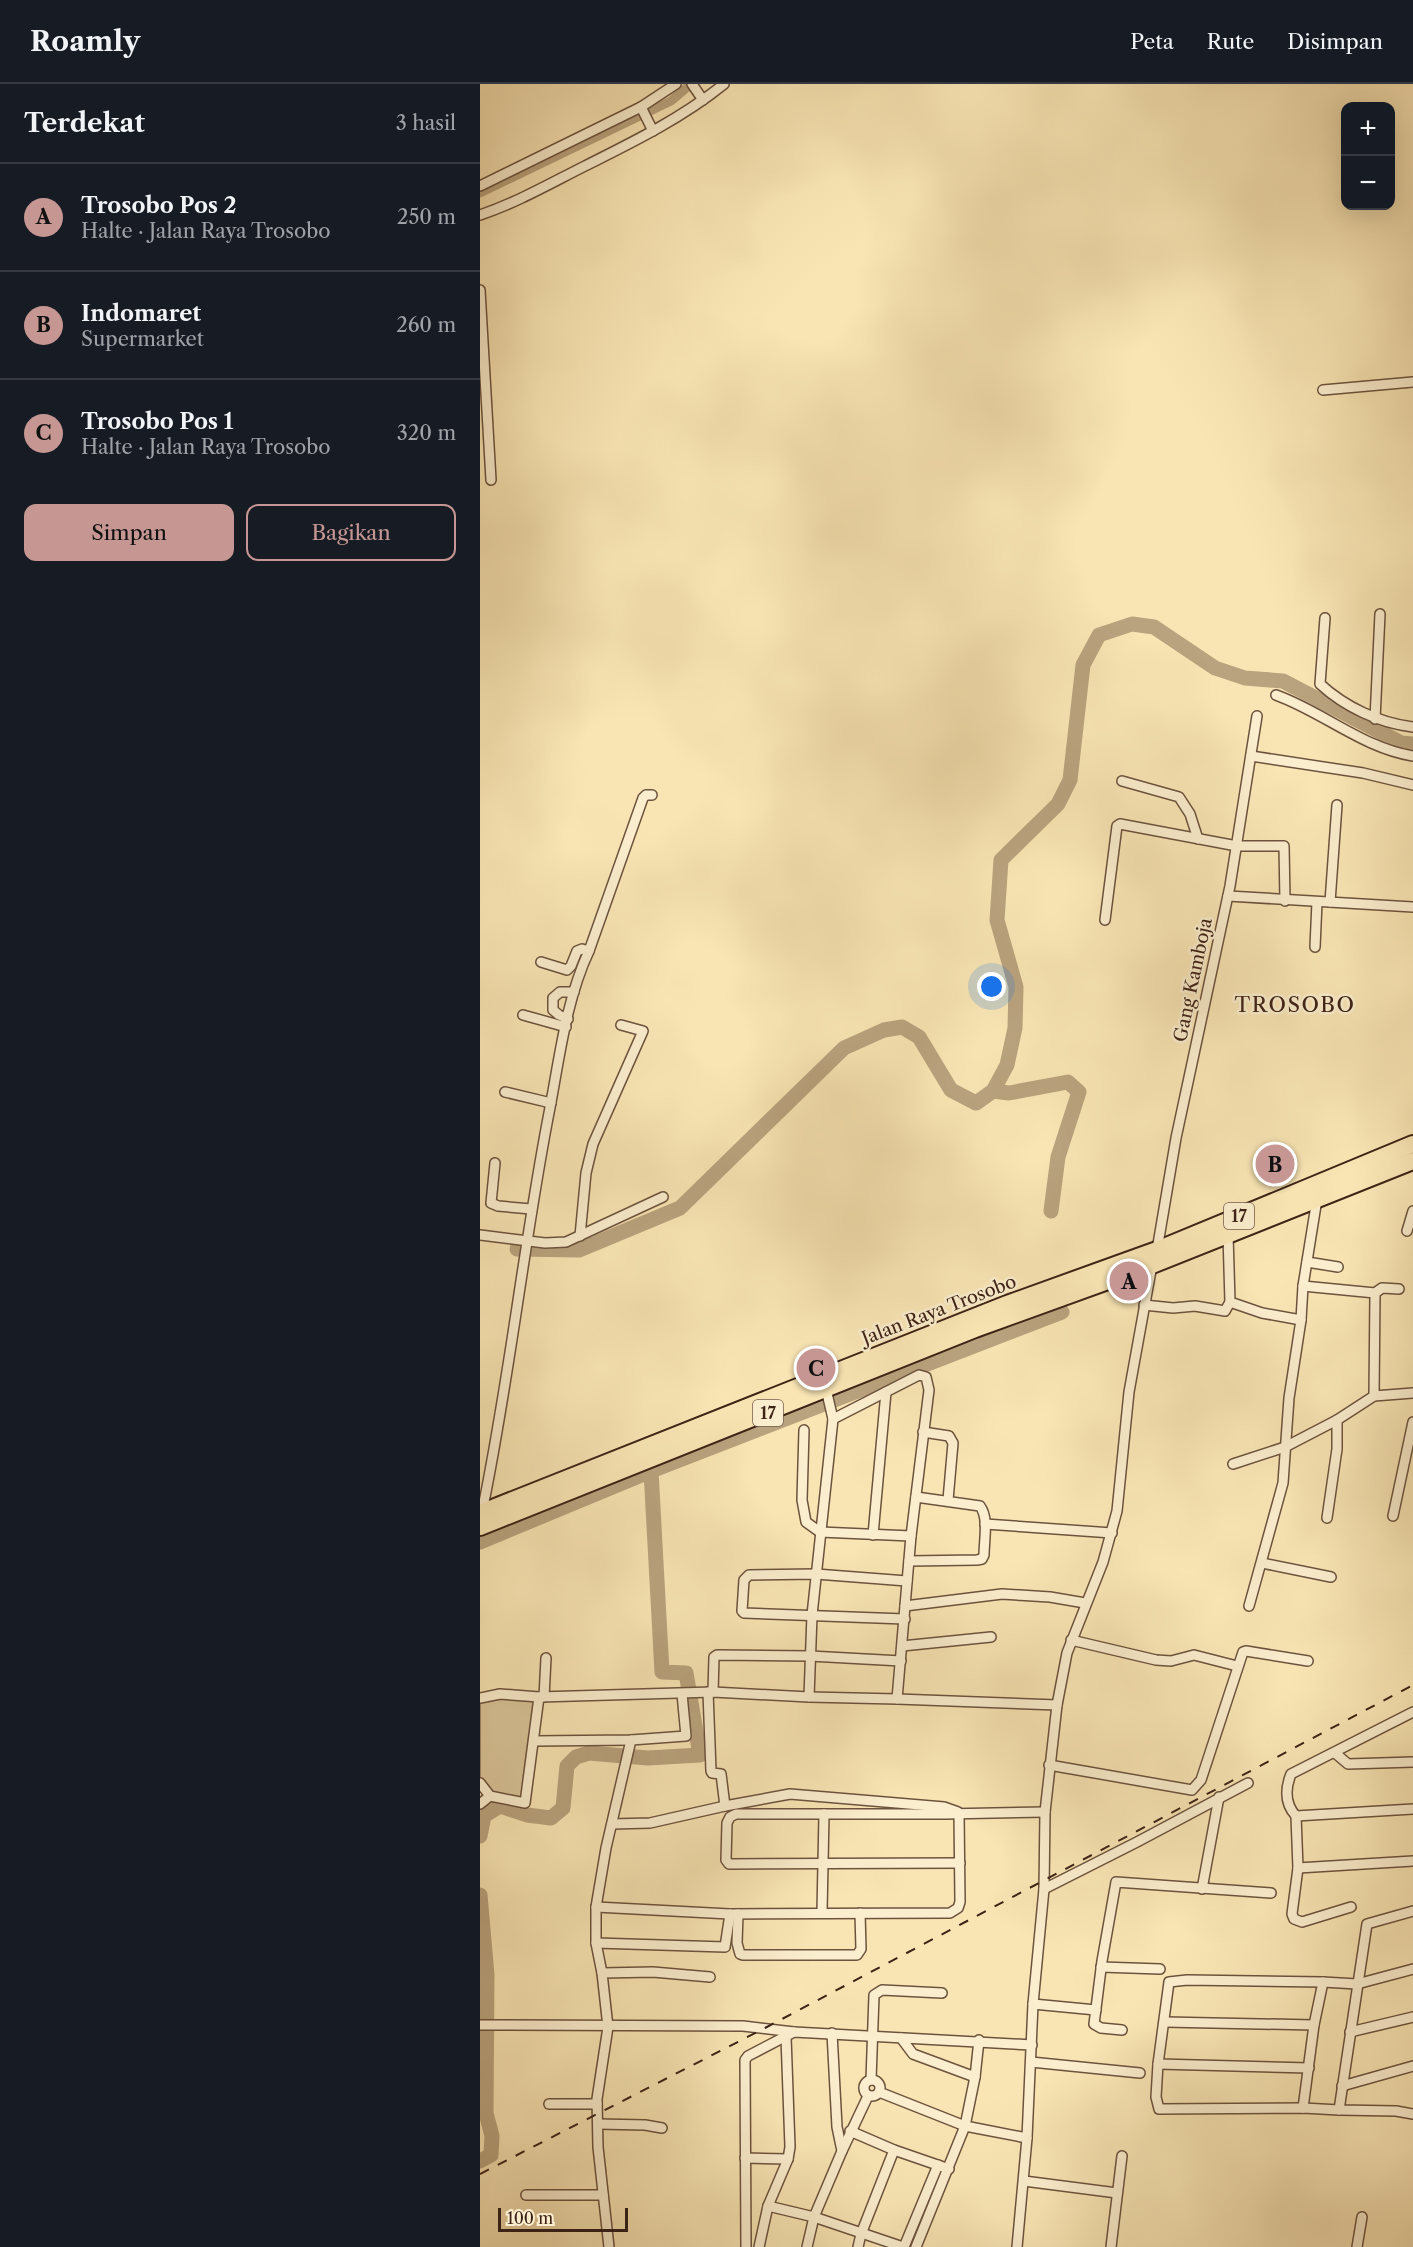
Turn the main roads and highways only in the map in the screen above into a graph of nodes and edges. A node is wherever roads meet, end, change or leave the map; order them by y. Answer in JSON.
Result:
{"nodes":[{"id":1,"x":1413,"y":1144,"type":"edge"},
{"id":2,"x":1413,"y":1161,"type":"edge"},
{"id":3,"x":1154,"y":1258,"type":"junction"},
{"id":4,"x":1059,"y":1292,"type":"junction"},
{"id":5,"x":481,"y":1518,"type":"edge"}],
"edges":[{"from":1,"to":3,"type":"highway","name":"Jalan Raya Trosobo","number":"17"},
{"from":2,"to":3,"type":"highway","name":"Jalan Raya Trosobo","number":"17"},
{"from":3,"to":4,"type":"highway","name":"Jalan Raya Trosobo","number":"17"},
{"from":4,"to":5,"type":"highway","name":"Jalan Raya Trosobo","number":"17"},
{"from":4,"to":5,"type":"highway","name":"Jalan Raya Trosobo","number":"17"}]}
